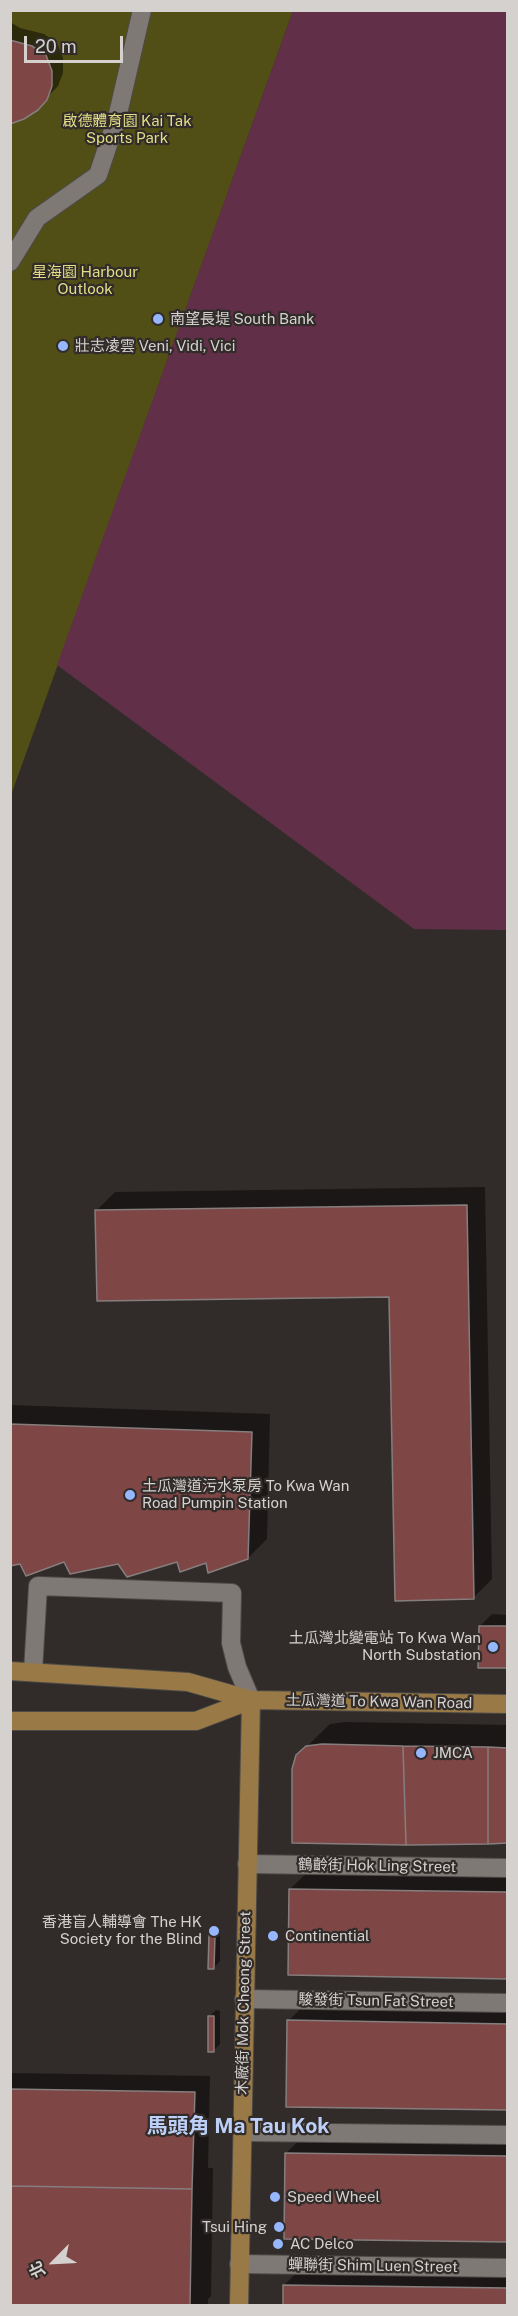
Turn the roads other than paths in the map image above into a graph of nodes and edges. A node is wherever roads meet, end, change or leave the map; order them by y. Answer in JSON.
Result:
{"nodes":[{"id":1,"x":142,"y":10,"type":"edge"},
{"id":2,"x":10,"y":262,"type":"edge"},
{"id":3,"x":10,"y":1671,"type":"edge"},
{"id":4,"x":33,"y":1672,"type":"junction"},
{"id":5,"x":250,"y":1700,"type":"junction"},
{"id":6,"x":507,"y":1704,"type":"edge"},
{"id":7,"x":10,"y":1721,"type":"edge"},
{"id":8,"x":247,"y":1864,"type":"junction"},
{"id":9,"x":507,"y":1868,"type":"edge"},
{"id":10,"x":244,"y":1999,"type":"junction"},
{"id":11,"x":507,"y":2003,"type":"edge"},
{"id":12,"x":242,"y":2132,"type":"junction"},
{"id":13,"x":507,"y":2135,"type":"edge"},
{"id":14,"x":239,"y":2264,"type":"junction"},
{"id":15,"x":507,"y":2268,"type":"edge"},
{"id":16,"x":239,"y":2306,"type":"edge"}],
"edges":[{"from":1,"to":2,"type":"street"},
{"from":3,"to":4,"type":"main road","name":"土瓜灣道 To Kwa Wan Road"},
{"from":4,"to":5,"type":"main road","name":"土瓜灣道 To Kwa Wan Road"},
{"from":4,"to":5,"type":"street"},
{"from":5,"to":6,"type":"main road","name":"土瓜灣道 To Kwa Wan Road"},
{"from":5,"to":7,"type":"main road","name":"土瓜灣道 To Kwa Wan Road"},
{"from":5,"to":8,"type":"main road","name":"木廠街 Mok Cheong Street"},
{"from":8,"to":9,"type":"street","name":"鶴齡街 Hok Ling Street"},
{"from":8,"to":10,"type":"main road","name":"木廠街 Mok Cheong Street"},
{"from":10,"to":11,"type":"street","name":"駿發街 Tsun Fat Street"},
{"from":10,"to":12,"type":"main road","name":"木廠街 Mok Cheong Street"},
{"from":12,"to":13,"type":"street"},
{"from":12,"to":14,"type":"main road","name":"木廠街 Mok Cheong Street"},
{"from":14,"to":15,"type":"street","name":"蟬聯街 Shim Luen Street"},
{"from":14,"to":16,"type":"main road","name":"木廠街 Mok Cheong Street"}]}
